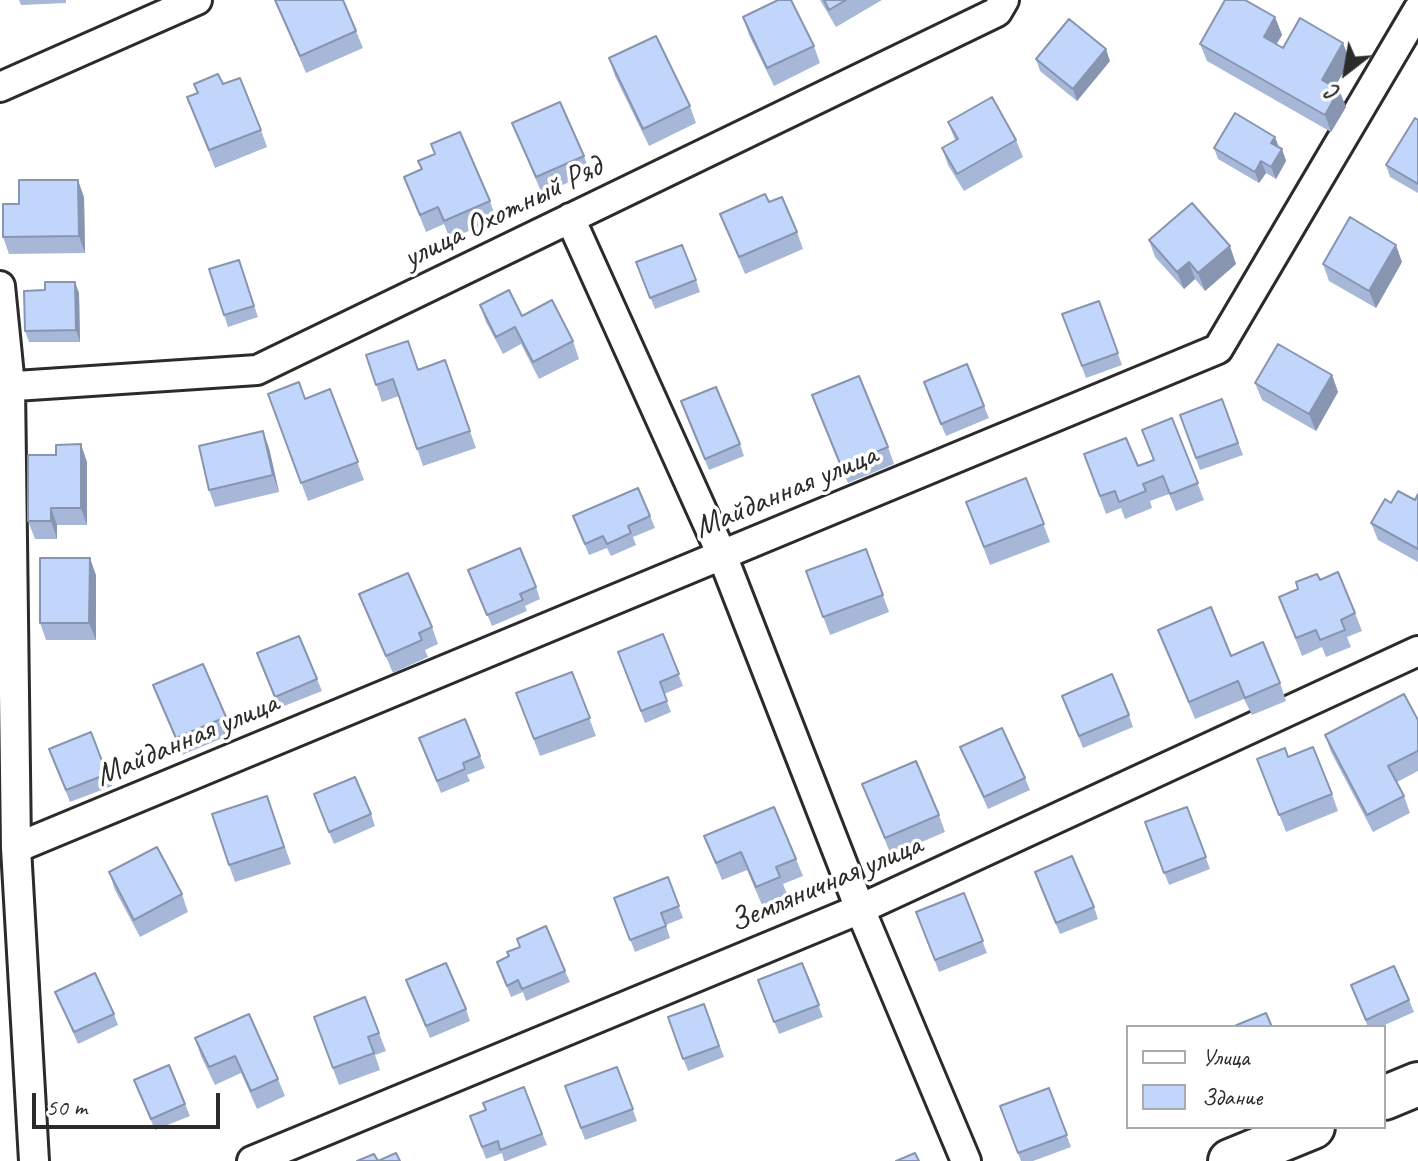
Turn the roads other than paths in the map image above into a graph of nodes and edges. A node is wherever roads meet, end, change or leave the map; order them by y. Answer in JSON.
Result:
{"nodes":[{"id":1,"x":197,"y":0,"type":"edge"},
{"id":2,"x":1004,"y":0,"type":"edge"},
{"id":3,"x":1418,"y":10,"type":"edge"},
{"id":4,"x":0,"y":87,"type":"edge"},
{"id":5,"x":570,"y":218,"type":"junction"},
{"id":6,"x":0,"y":286,"type":"edge"},
{"id":7,"x":5,"y":386,"type":"edge"},
{"id":8,"x":722,"y":555,"type":"junction"},
{"id":9,"x":1418,"y":651,"type":"edge"},
{"id":10,"x":16,"y":848,"type":"junction"},
{"id":11,"x":860,"y":909,"type":"junction"},
{"id":12,"x":1418,"y":1084,"type":"edge"},
{"id":13,"x":1386,"y":1097,"type":"edge"},
{"id":14,"x":1308,"y":1129,"type":"edge"},
{"id":15,"x":34,"y":1161,"type":"edge"},
{"id":16,"x":252,"y":1161,"type":"edge"},
{"id":17,"x":966,"y":1161,"type":"edge"},
{"id":18,"x":1230,"y":1161,"type":"edge"}],
"edges":[{"from":1,"to":4,"type":"street"},
{"from":2,"to":5,"type":"street","name":"улица Охотный Ряд"},
{"from":3,"to":8,"type":"street","name":"Майданная улица"},
{"from":5,"to":7,"type":"street","name":"улица Охотный Ряд"},
{"from":5,"to":8,"type":"street"},
{"from":6,"to":7,"type":"street"},
{"from":7,"to":10,"type":"street"},
{"from":8,"to":10,"type":"street","name":"Майданная улица"},
{"from":8,"to":11,"type":"street"},
{"from":9,"to":11,"type":"street","name":"Земляничная улица"},
{"from":10,"to":15,"type":"street"},
{"from":11,"to":16,"type":"street","name":"Земляничная улица"},
{"from":11,"to":17,"type":"street"},
{"from":12,"to":13,"type":"street"},
{"from":14,"to":18,"type":"street"}]}
